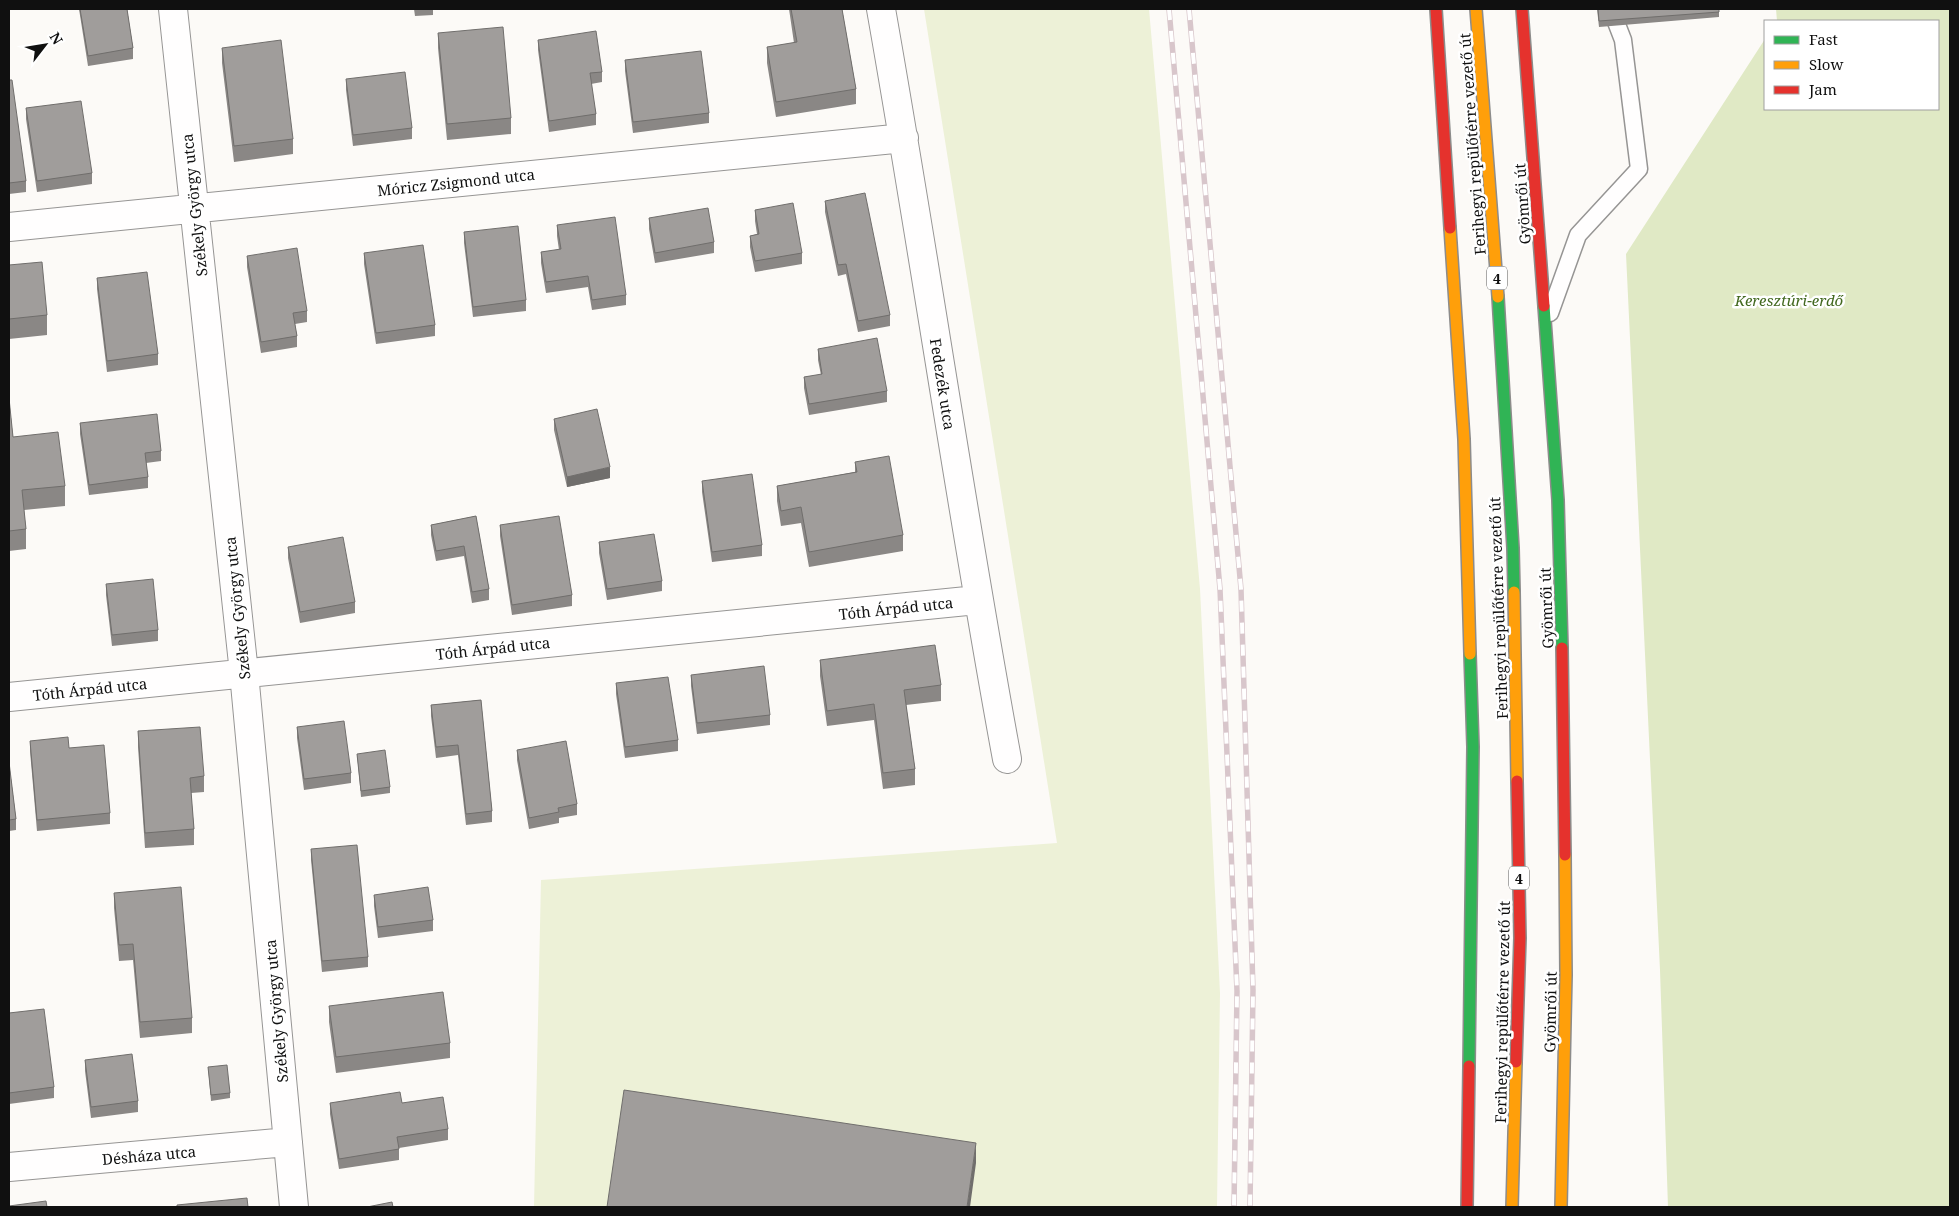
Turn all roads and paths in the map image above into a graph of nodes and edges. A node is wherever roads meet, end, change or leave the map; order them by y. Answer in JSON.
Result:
{"nodes":[{"id":1,"x":173,"y":9,"type":"edge"},
{"id":2,"x":881,"y":9,"type":"edge"},
{"id":3,"x":1436,"y":9,"type":"edge"},
{"id":4,"x":1476,"y":9,"type":"edge"},
{"id":5,"x":1522,"y":9,"type":"edge"},
{"id":6,"x":1612,"y":9,"type":"edge"},
{"id":7,"x":904,"y":138,"type":"junction"},
{"id":8,"x":194,"y":208,"type":"junction"},
{"id":9,"x":9,"y":227,"type":"edge"},
{"id":10,"x":1546,"y":322,"type":"junction"},
{"id":11,"x":977,"y":600,"type":"junction"},
{"id":12,"x":244,"y":673,"type":"junction"},
{"id":13,"x":9,"y":698,"type":"edge"},
{"id":14,"x":1007,"y":759,"type":"dead end"},
{"id":15,"x":288,"y":1142,"type":"junction"},
{"id":16,"x":9,"y":1167,"type":"edge"},
{"id":17,"x":294,"y":1207,"type":"edge"},
{"id":18,"x":1467,"y":1207,"type":"edge"},
{"id":19,"x":1512,"y":1207,"type":"edge"},
{"id":20,"x":1560,"y":1207,"type":"edge"}],
"edges":[{"from":1,"to":8,"type":"street","name":"Székely György utca"},
{"from":2,"to":7,"type":"street","name":"Fedezék utca"},
{"from":3,"to":18,"type":"street"},
{"from":4,"to":19,"type":"street","name":"Ferihegyi repülőtérre vezető út","number":"4"},
{"from":5,"to":10,"type":"street","name":"Gyömrői út"},
{"from":6,"to":10,"type":"lane"},
{"from":7,"to":8,"type":"street","name":"Móricz Zsigmond utca"},
{"from":7,"to":11,"type":"street","name":"Fedezék utca"},
{"from":8,"to":9,"type":"street","name":"Móricz Zsigmond utca"},
{"from":8,"to":12,"type":"street","name":"Székely György utca"},
{"from":10,"to":20,"type":"street","name":"Gyömrői út"},
{"from":11,"to":12,"type":"street","name":"Tóth Árpád utca"},
{"from":11,"to":14,"type":"street","name":"Fedezék utca"},
{"from":12,"to":13,"type":"street","name":"Tóth Árpád utca"},
{"from":12,"to":15,"type":"street","name":"Székely György utca"},
{"from":15,"to":16,"type":"street","name":"Désháza utca"},
{"from":15,"to":17,"type":"street","name":"Székely György utca"}]}
